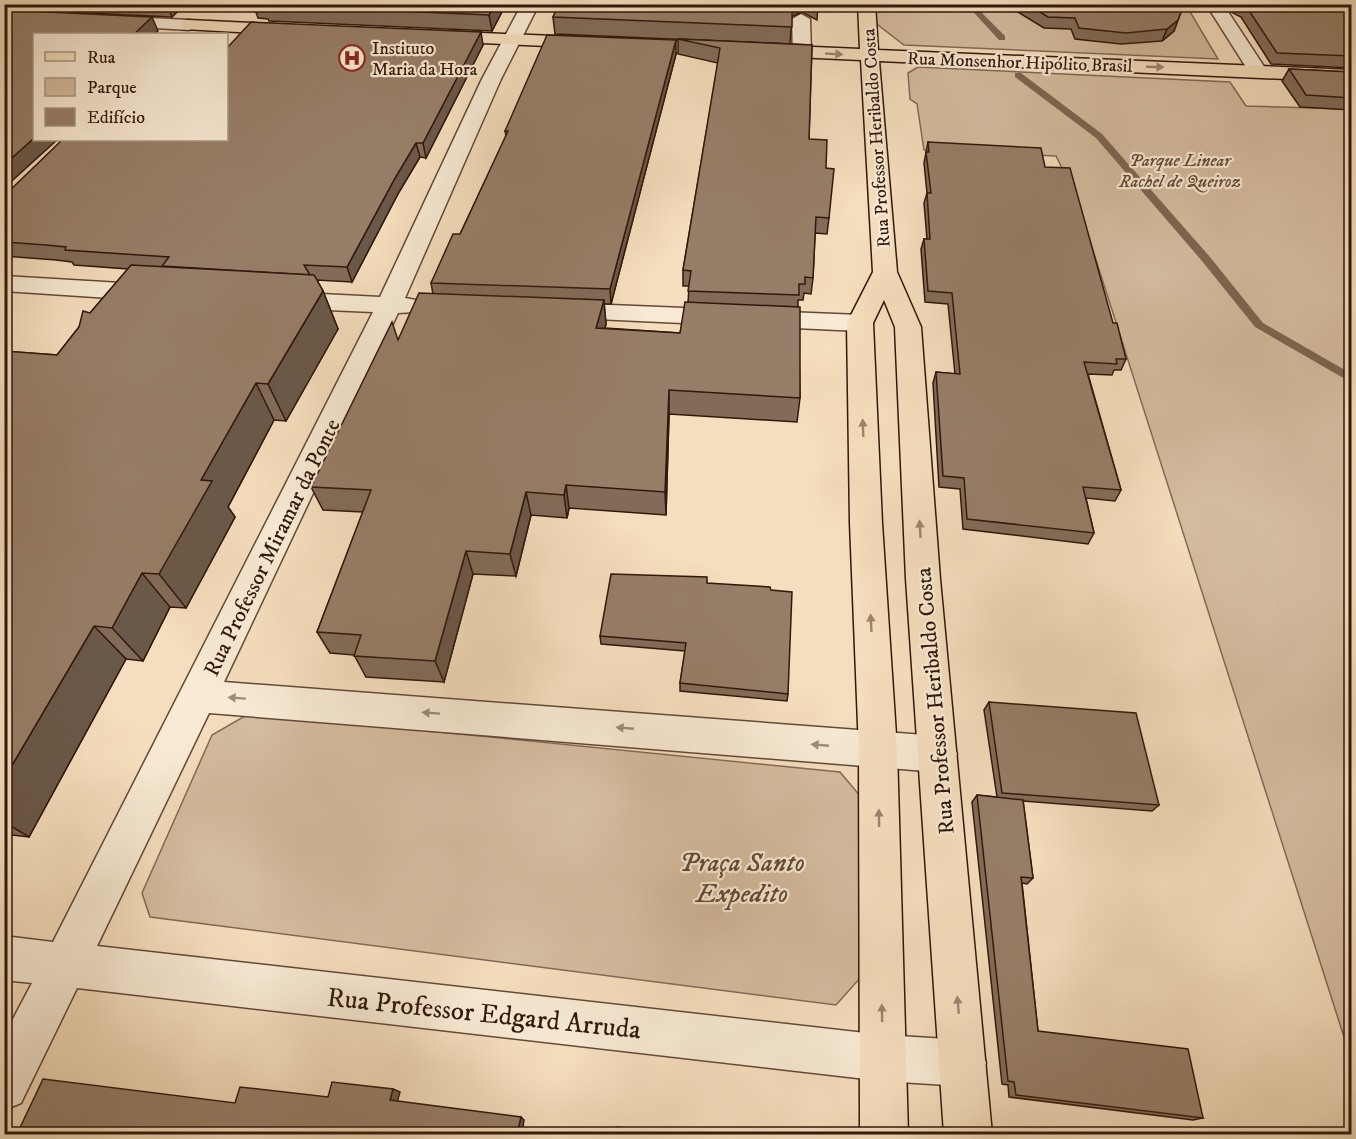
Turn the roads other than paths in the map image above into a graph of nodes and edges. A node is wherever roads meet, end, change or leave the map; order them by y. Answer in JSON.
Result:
{"nodes":[{"id":1,"x":531,"y":4,"type":"edge"},
{"id":2,"x":866,"y":4,"type":"edge"},
{"id":3,"x":1214,"y":4,"type":"edge"},
{"id":4,"x":205,"y":9,"type":"dead end"},
{"id":5,"x":801,"y":19,"type":"dead end"},
{"id":6,"x":97,"y":20,"type":"edge"},
{"id":7,"x":184,"y":30,"type":"edge"},
{"id":8,"x":314,"y":31,"type":"edge"},
{"id":9,"x":418,"y":35,"type":"edge"},
{"id":10,"x":511,"y":39,"type":"junction"},
{"id":11,"x":802,"y":52,"type":"junction"},
{"id":12,"x":871,"y":56,"type":"junction"},
{"id":13,"x":1258,"y":71,"type":"junction"},
{"id":14,"x":1352,"y":76,"type":"edge"},
{"id":15,"x":885,"y":272,"type":"junction"},
{"id":16,"x":4,"y":283,"type":"edge"},
{"id":17,"x":177,"y":295,"type":"edge"},
{"id":18,"x":260,"y":299,"type":"edge"},
{"id":19,"x":389,"y":306,"type":"junction"},
{"id":20,"x":433,"y":307,"type":"edge"},
{"id":21,"x":533,"y":310,"type":"edge"},
{"id":22,"x":860,"y":323,"type":"junction"},
{"id":23,"x":198,"y":696,"type":"junction"},
{"id":24,"x":878,"y":750,"type":"junction"},
{"id":25,"x":938,"y":754,"type":"junction"},
{"id":26,"x":4,"y":958,"type":"edge"},
{"id":27,"x":66,"y":966,"type":"junction"},
{"id":28,"x":883,"y":1058,"type":"junction"},
{"id":29,"x":963,"y":1063,"type":"junction"},
{"id":30,"x":4,"y":1086,"type":"edge"},
{"id":31,"x":884,"y":1134,"type":"edge"},
{"id":32,"x":968,"y":1134,"type":"edge"}],
"edges":[{"from":1,"to":10,"type":"street","name":"Rua Professor Miramar da Ponte"},
{"from":2,"to":12,"type":"main road","name":"Rua Professor Heribaldo Costa"},
{"from":3,"to":13,"type":"street"},
{"from":4,"to":7,"type":"main road"},
{"from":5,"to":11,"type":"street"},
{"from":6,"to":7,"type":"street"},
{"from":7,"to":8,"type":"main road"},
{"from":9,"to":10,"type":"main road","name":"Rua Monsenhor Hipólito Brasil"},
{"from":10,"to":11,"type":"main road","name":"Rua Monsenhor Hipólito Brasil"},
{"from":10,"to":19,"type":"street","name":"Rua Professor Miramar da Ponte"},
{"from":11,"to":12,"type":"main road","name":"Rua Monsenhor Hipólito Brasil","one_way":true},
{"from":12,"to":13,"type":"main road","name":"Rua Monsenhor Hipólito Brasil","one_way":true},
{"from":12,"to":15,"type":"main road","name":"Rua Professor Heribaldo Costa"},
{"from":13,"to":14,"type":"main road","name":"Rua Monsenhor Hipólito Brasil"},
{"from":15,"to":22,"type":"main road","name":"Rua Professor Heribaldo Costa"},
{"from":25,"to":15,"type":"main road","name":"Rua Professor Heribaldo Costa","one_way":true},
{"from":16,"to":17,"type":"street"},
{"from":18,"to":19,"type":"street"},
{"from":19,"to":20,"type":"street"},
{"from":19,"to":23,"type":"street","name":"Rua Professor Miramar da Ponte"},
{"from":21,"to":22,"type":"street"},
{"from":24,"to":22,"type":"main road","name":"Rua Professor Heribaldo Costa","one_way":true},
{"from":24,"to":23,"type":"street","one_way":true},
{"from":23,"to":27,"type":"street","name":"Rua Professor Miramar da Ponte"},
{"from":24,"to":25,"type":"street"},
{"from":28,"to":24,"type":"main road","name":"Rua Professor Heribaldo Costa","one_way":true},
{"from":29,"to":25,"type":"main road","name":"Rua Professor Heribaldo Costa","one_way":true},
{"from":26,"to":27,"type":"street","name":"Rua Professor Edgard Arruda"},
{"from":27,"to":28,"type":"street","name":"Rua Professor Edgard Arruda"},
{"from":27,"to":30,"type":"street","name":"Rua Professor Miramar da Ponte"},
{"from":28,"to":29,"type":"street","name":"Rua Professor Edgard Arruda"},
{"from":28,"to":31,"type":"main road","name":"Rua Professor Heribaldo Costa"},
{"from":29,"to":32,"type":"main road","name":"Rua Professor Heribaldo Costa"}]}
